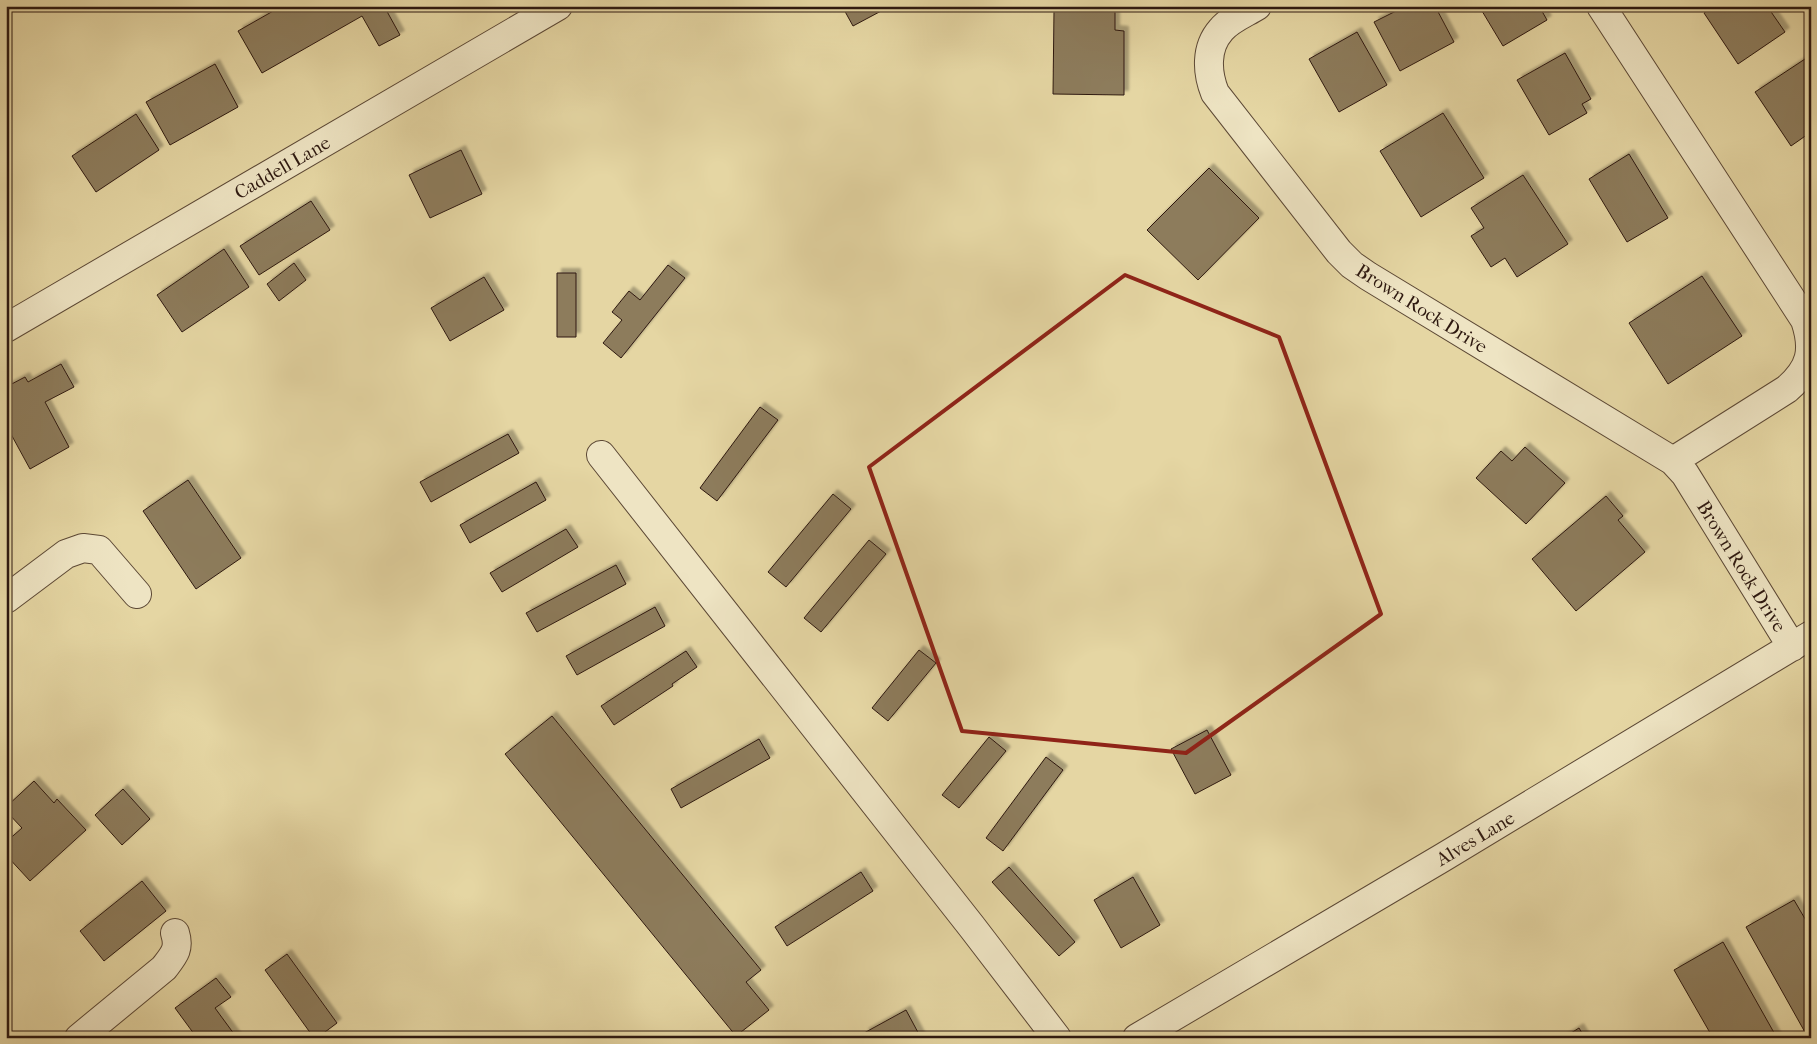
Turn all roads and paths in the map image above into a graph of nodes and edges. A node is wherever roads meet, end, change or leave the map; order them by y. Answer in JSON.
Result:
{"nodes":[{"id":1,"x":558,"y":6,"type":"edge"},
{"id":2,"x":1258,"y":6,"type":"edge"},
{"id":3,"x":1601,"y":6,"type":"edge"},
{"id":4,"x":6,"y":328,"type":"edge"},
{"id":5,"x":601,"y":455,"type":"dead end"},
{"id":6,"x":1673,"y":461,"type":"junction"},
{"id":7,"x":137,"y":594,"type":"dead end"},
{"id":8,"x":6,"y":599,"type":"edge"},
{"id":9,"x":1801,"y":641,"type":"edge"},
{"id":10,"x":175,"y":932,"type":"dead end"},
{"id":11,"x":79,"y":1038,"type":"edge"},
{"id":12,"x":1057,"y":1038,"type":"edge"},
{"id":13,"x":1137,"y":1038,"type":"edge"}],
"edges":[{"from":1,"to":4,"type":"street","name":"Caddell Lane"},
{"from":2,"to":6,"type":"street","name":"Brown Rock Drive"},
{"from":3,"to":6,"type":"street"},
{"from":5,"to":12,"type":"street"},
{"from":6,"to":9,"type":"street","name":"Brown Rock Drive"},
{"from":7,"to":8,"type":"street"},
{"from":9,"to":13,"type":"street","name":"Alves Lane"},
{"from":10,"to":11,"type":"street"}]}
